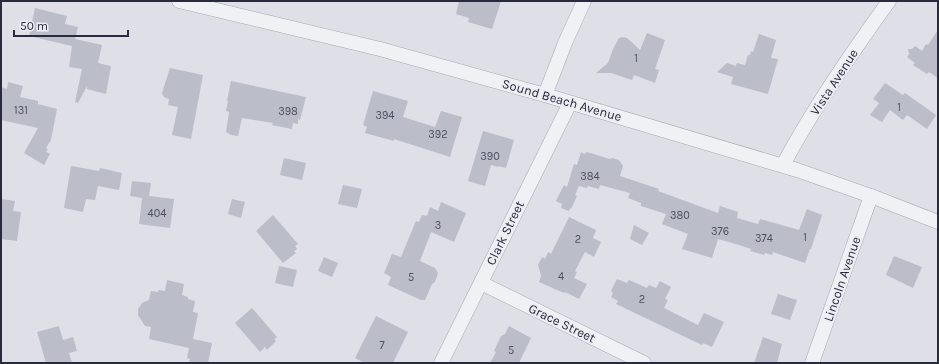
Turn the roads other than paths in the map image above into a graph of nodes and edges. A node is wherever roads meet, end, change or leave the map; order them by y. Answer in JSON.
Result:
{"nodes":[{"id":1,"x":584,"y":1,"type":"edge"},
{"id":2,"x":889,"y":1,"type":"edge"},
{"id":3,"x":188,"y":2,"type":"edge"},
{"id":4,"x":545,"y":95,"type":"junction"},
{"id":5,"x":570,"y":103,"type":"junction"},
{"id":6,"x":783,"y":165,"type":"junction"},
{"id":7,"x":871,"y":196,"type":"junction"},
{"id":8,"x":938,"y":222,"type":"edge"},
{"id":9,"x":481,"y":283,"type":"junction"},
{"id":10,"x":441,"y":363,"type":"edge"},
{"id":11,"x":644,"y":363,"type":"edge"},
{"id":12,"x":812,"y":363,"type":"edge"}],
"edges":[{"from":1,"to":4,"type":"street"},
{"from":2,"to":6,"type":"street","name":"Vista Avenue"},
{"from":3,"to":4,"type":"street","name":"Sound Beach Avenue"},
{"from":4,"to":5,"type":"street","name":"Sound Beach Avenue"},
{"from":5,"to":6,"type":"street","name":"Sound Beach Avenue"},
{"from":5,"to":9,"type":"street","name":"Clark Street"},
{"from":6,"to":7,"type":"street","name":"Sound Beach Avenue"},
{"from":7,"to":8,"type":"street","name":"Sound Beach Avenue"},
{"from":7,"to":12,"type":"street","name":"Lincoln Avenue"},
{"from":9,"to":10,"type":"street","name":"Clark Street"},
{"from":9,"to":11,"type":"street","name":"Grace Street"}]}
